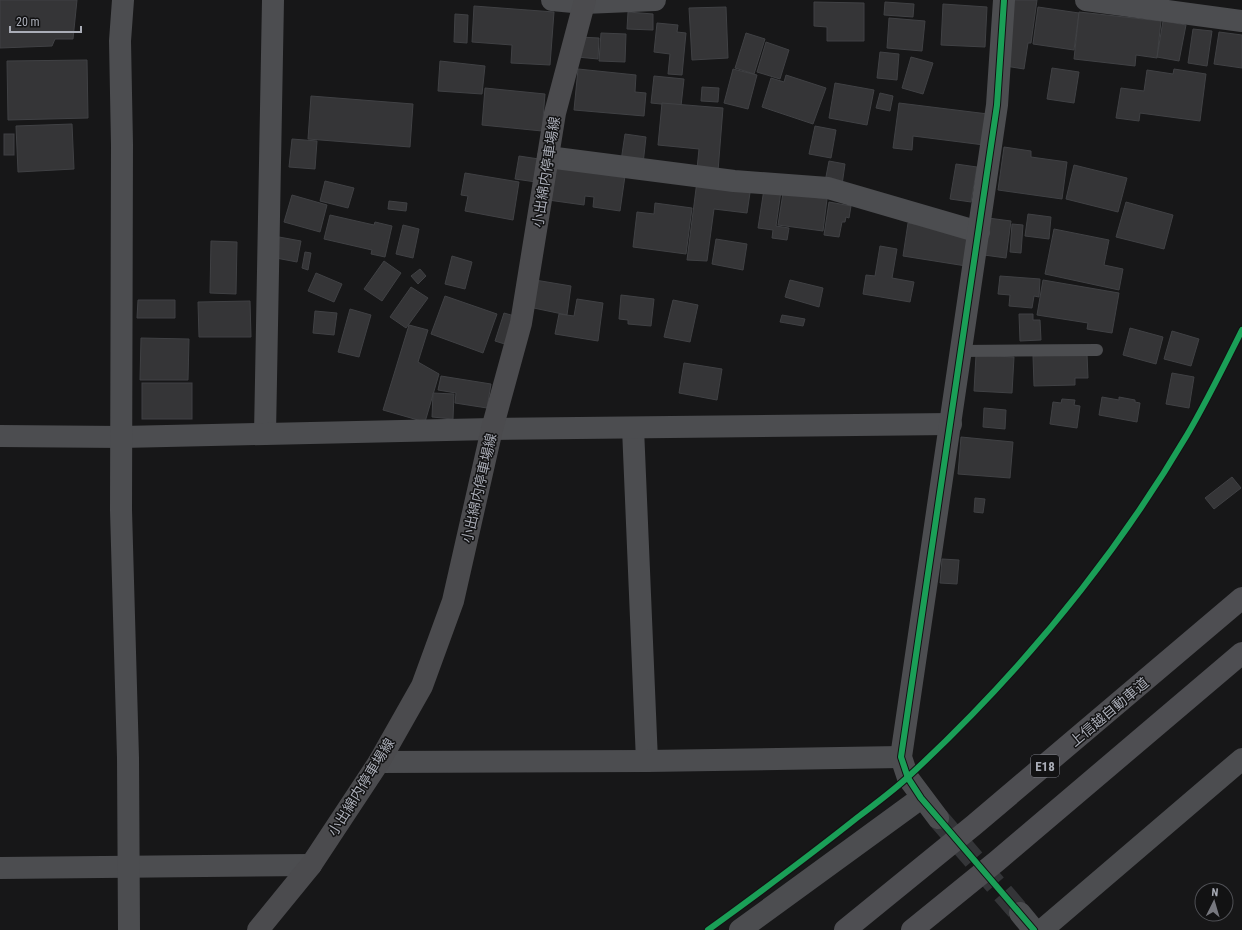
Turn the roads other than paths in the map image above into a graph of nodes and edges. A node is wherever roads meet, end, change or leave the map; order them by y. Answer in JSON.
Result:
{"nodes":[{"id":1,"x":123,"y":0,"type":"edge"},
{"id":2,"x":274,"y":0,"type":"edge"},
{"id":3,"x":552,"y":0,"type":"edge"},
{"id":4,"x":655,"y":0,"type":"edge"},
{"id":5,"x":1004,"y":0,"type":"edge"},
{"id":6,"x":1086,"y":0,"type":"edge"},
{"id":7,"x":584,"y":2,"type":"edge"},
{"id":8,"x":1242,"y":21,"type":"edge"},
{"id":9,"x":548,"y":158,"type":"junction"},
{"id":10,"x":979,"y":232,"type":"junction"},
{"id":11,"x":1097,"y":350,"type":"dead end"},
{"id":12,"x":961,"y":351,"type":"junction"},
{"id":13,"x":951,"y":424,"type":"junction"},
{"id":14,"x":633,"y":428,"type":"junction"},
{"id":15,"x":492,"y":430,"type":"junction"},
{"id":16,"x":265,"y":434,"type":"junction"},
{"id":17,"x":0,"y":436,"type":"edge"},
{"id":18,"x":122,"y":437,"type":"junction"},
{"id":19,"x":1242,"y":598,"type":"edge"},
{"id":20,"x":1242,"y":653,"type":"edge"},
{"id":21,"x":901,"y":757,"type":"junction"},
{"id":22,"x":1242,"y":759,"type":"edge"},
{"id":23,"x":647,"y":761,"type":"junction"},
{"id":24,"x":379,"y":762,"type":"junction"},
{"id":25,"x":1218,"y":780,"type":"junction"},
{"id":26,"x":1242,"y":780,"type":"edge"},
{"id":27,"x":921,"y":798,"type":"junction"},
{"id":28,"x":938,"y":818,"type":"tunnel mouth"},
{"id":29,"x":130,"y":865,"type":"junction"},
{"id":30,"x":311,"y":865,"type":"junction"},
{"id":31,"x":0,"y":868,"type":"edge"},
{"id":32,"x":1020,"y":913,"type":"tunnel mouth"},
{"id":33,"x":129,"y":930,"type":"edge"},
{"id":34,"x":258,"y":930,"type":"edge"},
{"id":35,"x":740,"y":930,"type":"edge"},
{"id":36,"x":845,"y":930,"type":"edge"},
{"id":37,"x":912,"y":930,"type":"edge"},
{"id":38,"x":1034,"y":930,"type":"edge"},
{"id":39,"x":1042,"y":930,"type":"edge"}],
"edges":[{"from":1,"to":18,"type":"street"},
{"from":2,"to":16,"type":"street"},
{"from":3,"to":7,"type":"street"},
{"from":4,"to":7,"type":"street"},
{"from":5,"to":10,"type":"street"},
{"from":6,"to":8,"type":"street"},
{"from":7,"to":9,"type":"main road","name":"小出綿内停車場線"},
{"from":9,"to":10,"type":"street"},
{"from":9,"to":15,"type":"main road","name":"小出綿内停車場線"},
{"from":10,"to":12,"type":"street"},
{"from":11,"to":12,"type":"lane"},
{"from":12,"to":13,"type":"street"},
{"from":13,"to":14,"type":"street"},
{"from":13,"to":21,"type":"street"},
{"from":14,"to":15,"type":"street"},
{"from":14,"to":23,"type":"street"},
{"from":15,"to":16,"type":"street"},
{"from":15,"to":24,"type":"main road","name":"小出綿内停車場線"},
{"from":16,"to":18,"type":"street"},
{"from":17,"to":18,"type":"street"},
{"from":18,"to":29,"type":"street"},
{"from":19,"to":36,"type":"highway","name":"上信越自動車道","number":"E18"},
{"from":20,"to":37,"type":"highway"},
{"from":21,"to":23,"type":"street"},
{"from":21,"to":27,"type":"street"},
{"from":22,"to":25,"type":"street"},
{"from":23,"to":24,"type":"street"},
{"from":24,"to":30,"type":"main road","name":"小出綿内停車場線"},
{"from":25,"to":26,"type":"street"},
{"from":25,"to":39,"type":"street"},
{"from":27,"to":28,"type":"street"},
{"from":27,"to":35,"type":"street"},
{"from":29,"to":30,"type":"street"},
{"from":29,"to":31,"type":"street"},
{"from":29,"to":33,"type":"street"},
{"from":30,"to":34,"type":"main road","name":"小出綿内停車場線"},
{"from":32,"to":38,"type":"street"}]}
